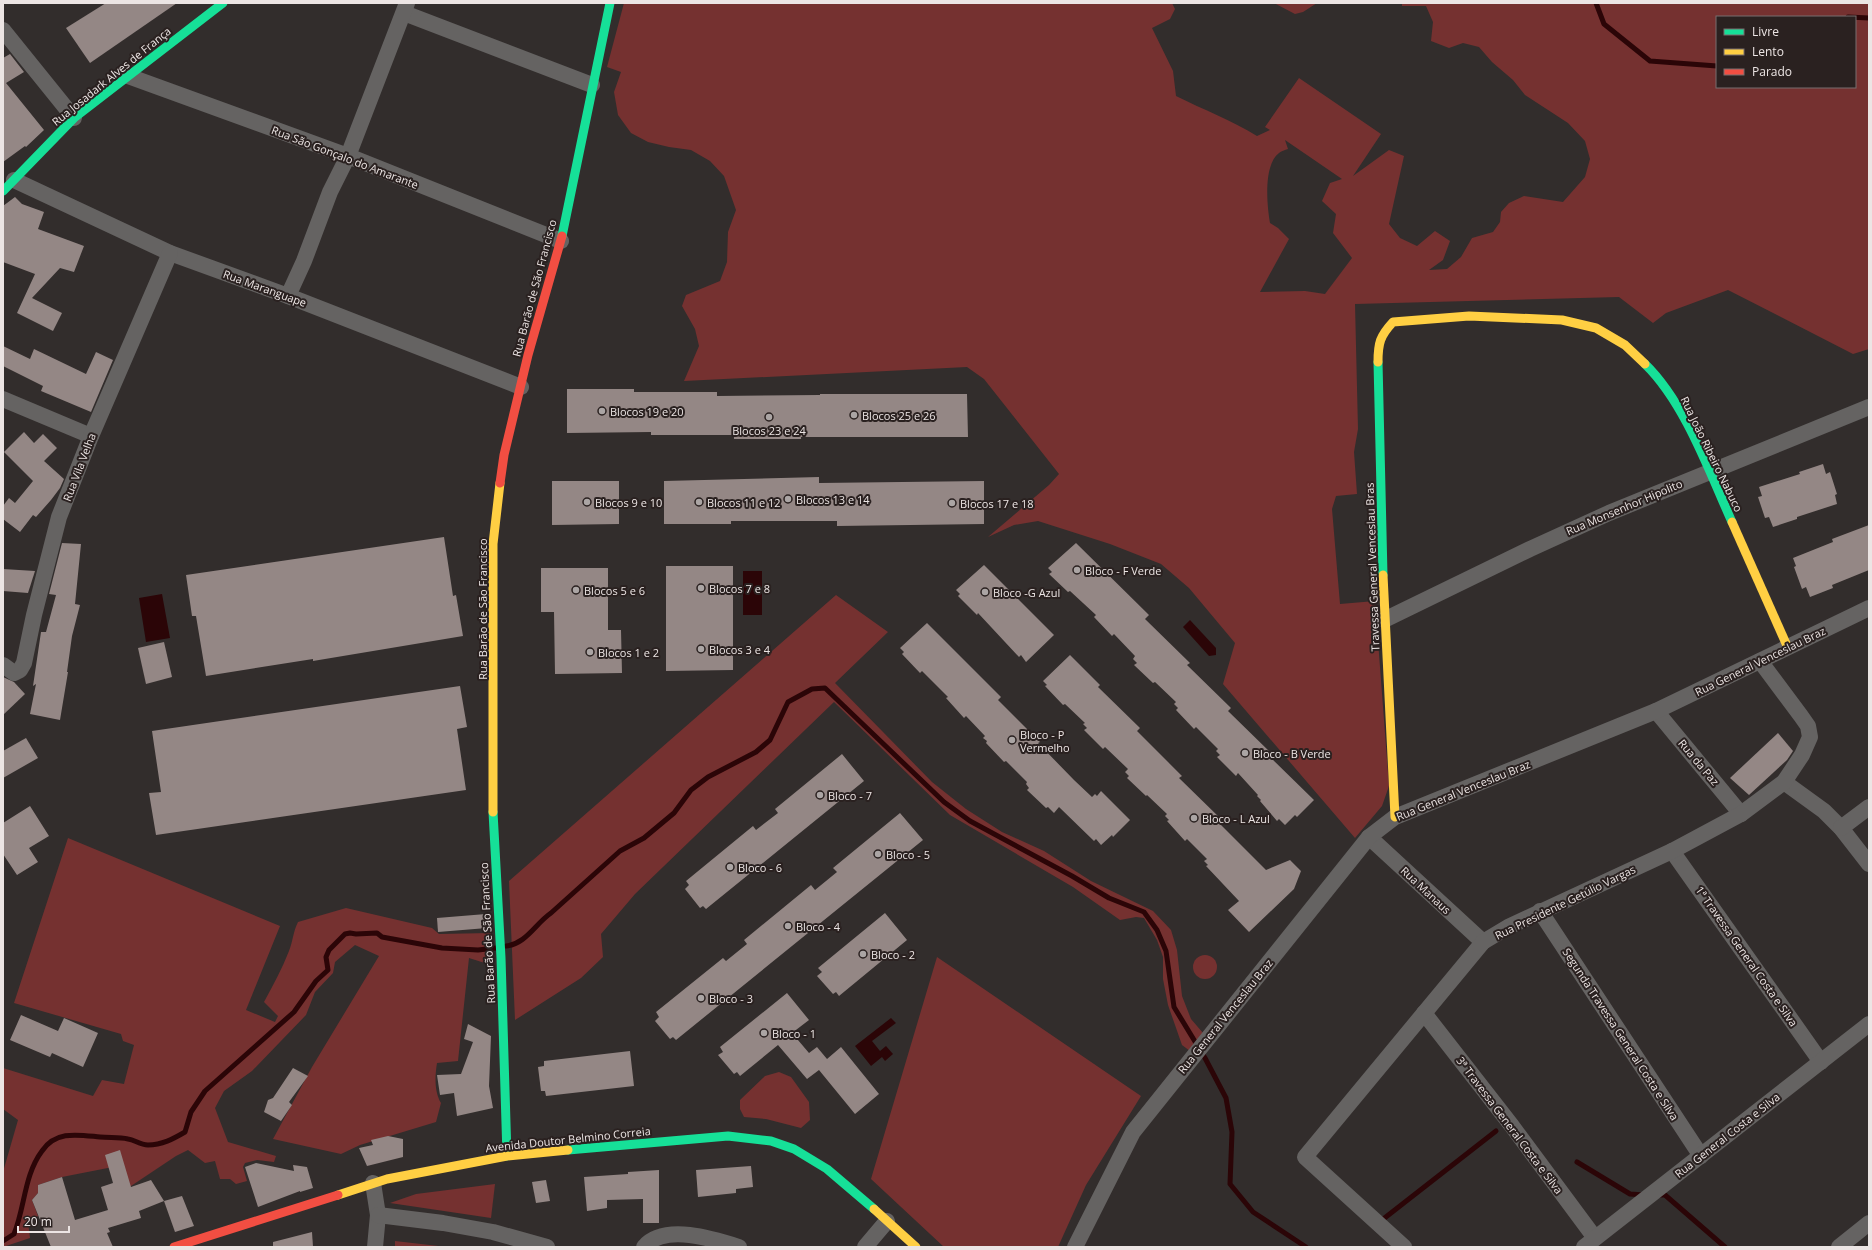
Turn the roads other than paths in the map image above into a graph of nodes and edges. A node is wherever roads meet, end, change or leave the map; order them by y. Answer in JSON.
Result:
{"nodes":[{"id":1,"x":223,"y":3,"type":"edge"},
{"id":2,"x":610,"y":3,"type":"edge"},
{"id":3,"x":405,"y":8,"type":"edge"},
{"id":4,"x":3,"y":30,"type":"edge"},
{"id":5,"x":128,"y":76,"type":"junction"},
{"id":6,"x":592,"y":85,"type":"junction"},
{"id":7,"x":74,"y":118,"type":"junction"},
{"id":8,"x":348,"y":156,"type":"junction"},
{"id":9,"x":8,"y":185,"type":"edge"},
{"id":10,"x":561,"y":241,"type":"junction"},
{"id":11,"x":170,"y":253,"type":"junction"},
{"id":12,"x":288,"y":296,"type":"junction"},
{"id":13,"x":1393,"y":322,"type":"joint"},
{"id":14,"x":521,"y":387,"type":"junction"},
{"id":15,"x":3,"y":399,"type":"edge"},
{"id":16,"x":1869,"y":407,"type":"edge"},
{"id":17,"x":90,"y":436,"type":"junction"},
{"id":18,"x":1710,"y":471,"type":"junction"},
{"id":19,"x":1869,"y":608,"type":"edge"},
{"id":20,"x":1384,"y":620,"type":"junction"},
{"id":21,"x":1788,"y":648,"type":"junction"},
{"id":22,"x":1760,"y":661,"type":"junction"},
{"id":23,"x":3,"y":665,"type":"edge"},
{"id":24,"x":1656,"y":711,"type":"junction"},
{"id":25,"x":1784,"y":782,"type":"junction"},
{"id":26,"x":1869,"y":807,"type":"edge"},
{"id":27,"x":1741,"y":814,"type":"junction"},
{"id":28,"x":1395,"y":817,"type":"junction"},
{"id":29,"x":1841,"y":828,"type":"junction"},
{"id":30,"x":1369,"y":837,"type":"junction"},
{"id":31,"x":1672,"y":851,"type":"junction"},
{"id":32,"x":1869,"y":864,"type":"edge"},
{"id":33,"x":1540,"y":911,"type":"junction"},
{"id":34,"x":1483,"y":942,"type":"junction"},
{"id":35,"x":1424,"y":1013,"type":"junction"},
{"id":36,"x":1869,"y":1024,"type":"edge"},
{"id":37,"x":1821,"y":1062,"type":"junction"},
{"id":38,"x":507,"y":1156,"type":"junction"},
{"id":39,"x":1701,"y":1156,"type":"junction"},
{"id":40,"x":373,"y":1183,"type":"junction"},
{"id":41,"x":378,"y":1216,"type":"junction"},
{"id":42,"x":887,"y":1221,"type":"junction"},
{"id":43,"x":1869,"y":1223,"type":"edge"},
{"id":44,"x":1589,"y":1243,"type":"edge"},
{"id":45,"x":174,"y":1247,"type":"edge"},
{"id":46,"x":375,"y":1247,"type":"edge"},
{"id":47,"x":547,"y":1247,"type":"edge"},
{"id":48,"x":644,"y":1247,"type":"edge"},
{"id":49,"x":739,"y":1247,"type":"edge"},
{"id":50,"x":865,"y":1247,"type":"edge"},
{"id":51,"x":916,"y":1247,"type":"edge"},
{"id":52,"x":1075,"y":1247,"type":"edge"},
{"id":53,"x":1404,"y":1247,"type":"edge"},
{"id":54,"x":1839,"y":1247,"type":"edge"}],
"edges":[{"from":1,"to":5,"type":"street","name":"Rua Josadark Alves de França"},
{"from":2,"to":6,"type":"street","name":"Rua Barão de São Francisco"},
{"from":3,"to":6,"type":"street"},
{"from":3,"to":8,"type":"street"},
{"from":4,"to":7,"type":"street"},
{"from":5,"to":7,"type":"street","name":"Rua Josadark Alves de França"},
{"from":5,"to":8,"type":"street","name":"Rua São Gonçalo do Amarante"},
{"from":6,"to":10,"type":"street","name":"Rua Barão de São Francisco"},
{"from":7,"to":9,"type":"street","name":"Rua Josadark Alves de França"},
{"from":8,"to":10,"type":"street","name":"Rua São Gonçalo do Amarante"},
{"from":8,"to":12,"type":"street"},
{"from":9,"to":11,"type":"street","name":"Rua Maranguape"},
{"from":10,"to":14,"type":"street","name":"Rua Barão de São Francisco"},
{"from":11,"to":12,"type":"street","name":"Rua Maranguape"},
{"from":11,"to":17,"type":"street","name":"Rua Vila Velha"},
{"from":12,"to":14,"type":"street","name":"Rua Maranguape"},
{"from":13,"to":18,"type":"street","name":"Rua João Ribeiro Nabuco"},
{"from":13,"to":20,"type":"street","name":"Travessa General Venceslau Bras"},
{"from":14,"to":38,"type":"street","name":"Rua Barão de São Francisco"},
{"from":15,"to":17,"type":"street"},
{"from":16,"to":18,"type":"street","name":"Rua Monsenhor Hipolito"},
{"from":17,"to":23,"type":"street","name":"Rua Vila Velha"},
{"from":18,"to":20,"type":"street","name":"Rua Monsenhor Hipolito"},
{"from":18,"to":21,"type":"street","name":"Rua João Ribeiro Nabuco"},
{"from":19,"to":21,"type":"street","name":"Rua General Venceslau Braz"},
{"from":20,"to":28,"type":"street","name":"Travessa General Venceslau Bras"},
{"from":21,"to":22,"type":"street","name":"Rua General Venceslau Braz"},
{"from":22,"to":24,"type":"street","name":"Rua General Venceslau Braz"},
{"from":22,"to":25,"type":"street","name":"Rua Presidente Getúlio Vargas"},
{"from":24,"to":27,"type":"street","name":"Rua da Paz"},
{"from":24,"to":28,"type":"street","name":"Rua General Venceslau Braz"},
{"from":25,"to":27,"type":"street","name":"Rua Presidente Getúlio Vargas"},
{"from":25,"to":29,"type":"street"},
{"from":26,"to":29,"type":"street"},
{"from":27,"to":31,"type":"street","name":"Rua Presidente Getúlio Vargas"},
{"from":28,"to":30,"type":"street","name":"Rua General Venceslau Braz"},
{"from":29,"to":32,"type":"street"},
{"from":30,"to":34,"type":"street","name":"Rua Manaus"},
{"from":30,"to":52,"type":"street","name":"Rua General Venceslau Braz"},
{"from":31,"to":33,"type":"street","name":"Rua Presidente Getúlio Vargas"},
{"from":31,"to":37,"type":"street","name":"1ª Travessa General Costa e Silva"},
{"from":33,"to":34,"type":"street","name":"Rua Presidente Getúlio Vargas"},
{"from":33,"to":39,"type":"street","name":"Segunda Travessa General Costa e Silva"},
{"from":34,"to":35,"type":"street","name":"Rua Presidente Getúlio Vargas"},
{"from":35,"to":44,"type":"street","name":"3ª Travessa General Costa e Silva"},
{"from":35,"to":53,"type":"street","name":"Rua Presidente Getúlio Vargas"},
{"from":36,"to":37,"type":"street","name":"Rua General Costa e Silva"},
{"from":37,"to":39,"type":"street","name":"Rua General Costa e Silva"},
{"from":38,"to":40,"type":"street","name":"Avenida Doutor Belmino Correia"},
{"from":38,"to":42,"type":"street","name":"Avenida Doutor Belmino Correia"},
{"from":39,"to":44,"type":"street","name":"Rua General Costa e Silva"},
{"from":40,"to":41,"type":"street"},
{"from":40,"to":45,"type":"street","name":"Avenida Doutor Belmino Correia"},
{"from":41,"to":46,"type":"street"},
{"from":41,"to":47,"type":"street"},
{"from":42,"to":50,"type":"street"},
{"from":42,"to":51,"type":"street","name":"Avenida Doutor Belmino Correia"},
{"from":43,"to":54,"type":"street"},
{"from":48,"to":49,"type":"street"}]}
